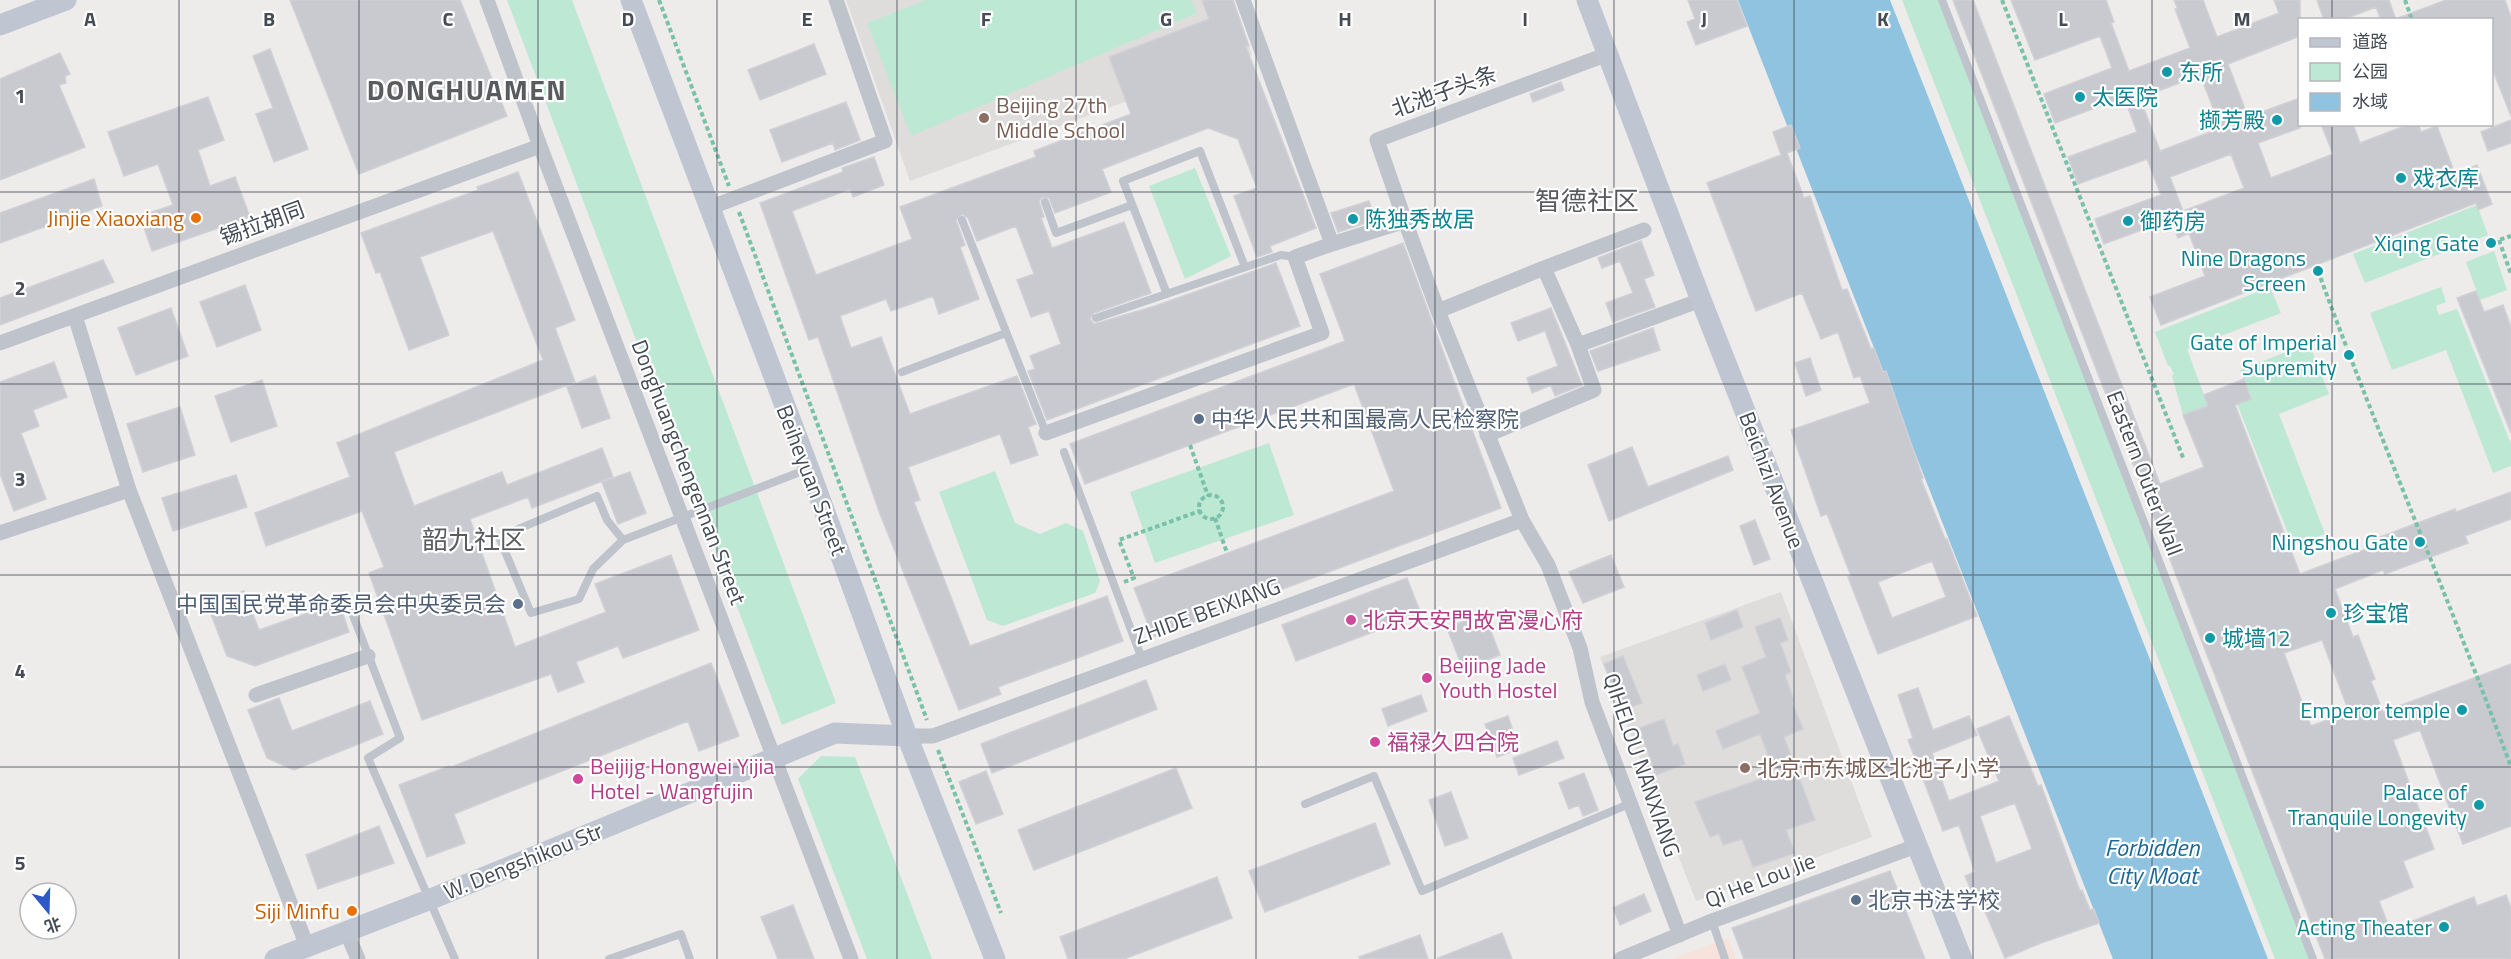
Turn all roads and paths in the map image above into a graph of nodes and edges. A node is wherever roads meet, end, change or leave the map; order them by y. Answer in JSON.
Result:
{"nodes":[{"id":1,"x":66,"y":0,"type":"edge"},
{"id":2,"x":487,"y":0,"type":"edge"},
{"id":3,"x":631,"y":0,"type":"edge"},
{"id":4,"x":659,"y":0,"type":"edge"},
{"id":5,"x":836,"y":0,"type":"edge"},
{"id":6,"x":1243,"y":0,"type":"edge"},
{"id":7,"x":1587,"y":0,"type":"edge"},
{"id":8,"x":1942,"y":0,"type":"edge"},
{"id":9,"x":2002,"y":0,"type":"edge"},
{"id":10,"x":2405,"y":0,"type":"edge"},
{"id":11,"x":19,"y":8,"type":"edge"},
{"id":12,"x":2411,"y":18,"type":"edge"},
{"id":13,"x":0,"y":25,"type":"edge"},
{"id":14,"x":1608,"y":54,"type":"junction"},
{"id":15,"x":540,"y":146,"type":"junction"},
{"id":16,"x":734,"y":199,"type":"junction"},
{"id":17,"x":1045,"y":202,"type":"dead end"},
{"id":18,"x":1132,"y":205,"type":"junction"},
{"id":19,"x":708,"y":208,"type":"junction"},
{"id":20,"x":962,"y":220,"type":"dead end"},
{"id":21,"x":1405,"y":221,"type":"junction"},
{"id":22,"x":1644,"y":230,"type":"dead end"},
{"id":23,"x":2511,"y":236,"type":"edge"},
{"id":24,"x":2499,"y":240,"type":"junction"},
{"id":25,"x":2493,"y":242,"type":"dead end"},
{"id":26,"x":1332,"y":244,"type":"junction"},
{"id":27,"x":1295,"y":257,"type":"junction"},
{"id":28,"x":1245,"y":267,"type":"junction"},
{"id":29,"x":1544,"y":268,"type":"junction"},
{"id":30,"x":2318,"y":271,"type":"dead end"},
{"id":31,"x":2511,"y":274,"type":"edge"},
{"id":32,"x":1167,"y":294,"type":"junction"},
{"id":33,"x":1701,"y":300,"type":"junction"},
{"id":34,"x":1438,"y":311,"type":"junction"},
{"id":35,"x":75,"y":316,"type":"junction"},
{"id":36,"x":1096,"y":318,"type":"dead end"},
{"id":37,"x":1006,"y":333,"type":"junction"},
{"id":38,"x":0,"y":343,"type":"edge"},
{"id":39,"x":1578,"y":345,"type":"junction"},
{"id":40,"x":902,"y":372,"type":"dead end"},
{"id":41,"x":1046,"y":433,"type":"joint"},
{"id":42,"x":1487,"y":435,"type":"junction"},
{"id":43,"x":1190,"y":445,"type":"dead end"},
{"id":44,"x":1064,"y":452,"type":"dead end"},
{"id":45,"x":2184,"y":460,"type":"dead end"},
{"id":46,"x":809,"y":469,"type":"junction"},
{"id":47,"x":129,"y":490,"type":"junction"},
{"id":48,"x":1209,"y":496,"type":"junction"},
{"id":49,"x":1200,"y":511,"type":"junction"},
{"id":50,"x":682,"y":518,"type":"junction"},
{"id":51,"x":1215,"y":518,"type":"junction"},
{"id":52,"x":1521,"y":520,"type":"junction"},
{"id":53,"x":0,"y":533,"type":"edge"},
{"id":54,"x":624,"y":540,"type":"junction"},
{"id":55,"x":1227,"y":553,"type":"dead end"},
{"id":56,"x":1114,"y":585,"type":"junction"},
{"id":57,"x":346,"y":597,"type":"dead end"},
{"id":58,"x":368,"y":656,"type":"junction"},
{"id":59,"x":1142,"y":659,"type":"junction"},
{"id":60,"x":256,"y":695,"type":"dead end"},
{"id":61,"x":907,"y":736,"type":"junction"},
{"id":62,"x":933,"y":736,"type":"junction"},
{"id":63,"x":774,"y":758,"type":"junction"},
{"id":64,"x":2511,"y":767,"type":"edge"},
{"id":65,"x":1305,"y":804,"type":"dead end"},
{"id":66,"x":1629,"y":804,"type":"junction"},
{"id":67,"x":1916,"y":846,"type":"junction"},
{"id":68,"x":431,"y":899,"type":"junction"},
{"id":69,"x":1001,"y":914,"type":"dead end"},
{"id":70,"x":1713,"y":921,"type":"junction"},
{"id":71,"x":346,"y":931,"type":"junction"},
{"id":72,"x":1680,"y":935,"type":"junction"},
{"id":73,"x":307,"y":946,"type":"junction"},
{"id":74,"x":275,"y":959,"type":"edge"},
{"id":75,"x":358,"y":959,"type":"edge"},
{"id":76,"x":455,"y":959,"type":"edge"},
{"id":77,"x":609,"y":959,"type":"edge"},
{"id":78,"x":690,"y":959,"type":"edge"},
{"id":79,"x":851,"y":959,"type":"edge"},
{"id":80,"x":994,"y":959,"type":"edge"},
{"id":81,"x":1621,"y":959,"type":"edge"},
{"id":82,"x":1725,"y":959,"type":"edge"},
{"id":83,"x":1962,"y":959,"type":"edge"},
{"id":84,"x":2313,"y":959,"type":"edge"}],
"edges":[{"from":1,"to":11,"type":"street"},
{"from":2,"to":15,"type":"street","name":"Donghuangchengennan Street"},
{"from":3,"to":19,"type":"street","name":"Beiheyuan Street"},
{"from":4,"to":16,"type":"path"},
{"from":5,"to":16,"type":"street"},
{"from":6,"to":26,"type":"street"},
{"from":7,"to":14,"type":"street","name":"Beichizi Avenue"},
{"from":8,"to":84,"type":"lane","name":"Eastern Outer Wall"},
{"from":9,"to":45,"type":"path"},
{"from":10,"to":12,"type":"path"},
{"from":11,"to":13,"type":"street"},
{"from":14,"to":21,"type":"street","name":"北池子头条"},
{"from":14,"to":33,"type":"street","name":"Beichizi Avenue"},
{"from":15,"to":35,"type":"street","name":"锡拉胡同"},
{"from":15,"to":50,"type":"street","name":"Donghuangchengennan Street"},
{"from":16,"to":19,"type":"street"},
{"from":16,"to":62,"type":"path"},
{"from":17,"to":18,"type":"lane"},
{"from":18,"to":28,"type":"lane"},
{"from":18,"to":32,"type":"lane"},
{"from":19,"to":46,"type":"street","name":"Beiheyuan Street"},
{"from":20,"to":37,"type":"lane"},
{"from":21,"to":26,"type":"street"},
{"from":21,"to":34,"type":"street","name":"QIHELOU NANXIANG"},
{"from":22,"to":29,"type":"street"},
{"from":23,"to":24,"type":"path"},
{"from":24,"to":25,"type":"path"},
{"from":24,"to":31,"type":"path"},
{"from":26,"to":27,"type":"street"},
{"from":27,"to":28,"type":"lane"},
{"from":27,"to":41,"type":"street"},
{"from":28,"to":32,"type":"lane"},
{"from":29,"to":34,"type":"street"},
{"from":29,"to":39,"type":"street"},
{"from":30,"to":64,"type":"path"},
{"from":32,"to":36,"type":"lane"},
{"from":33,"to":39,"type":"street"},
{"from":33,"to":67,"type":"street","name":"Beichizi Avenue"},
{"from":34,"to":42,"type":"street","name":"QIHELOU NANXIANG"},
{"from":35,"to":38,"type":"street","name":"锡拉胡同"},
{"from":35,"to":47,"type":"street"},
{"from":37,"to":40,"type":"lane"},
{"from":37,"to":41,"type":"lane"},
{"from":39,"to":42,"type":"street"},
{"from":42,"to":52,"type":"street","name":"QIHELOU NANXIANG"},
{"from":43,"to":48,"type":"path"},
{"from":44,"to":56,"type":"lane"},
{"from":46,"to":50,"type":"lane"},
{"from":46,"to":61,"type":"street","name":"Beiheyuan Street"},
{"from":47,"to":53,"type":"street"},
{"from":47,"to":73,"type":"street"},
{"from":48,"to":49,"type":"path"},
{"from":48,"to":51,"type":"path"},
{"from":49,"to":51,"type":"path"},
{"from":49,"to":56,"type":"path"},
{"from":50,"to":54,"type":"lane"},
{"from":50,"to":63,"type":"street","name":"Donghuangchengennan Street"},
{"from":51,"to":55,"type":"path"},
{"from":52,"to":59,"type":"street","name":"ZHIDE BEIXIANG"},
{"from":52,"to":66,"type":"street","name":"QIHELOU NANXIANG"},
{"from":54,"to":54,"type":"lane"},
{"from":56,"to":59,"type":"lane"},
{"from":57,"to":58,"type":"lane"},
{"from":58,"to":60,"type":"street"},
{"from":58,"to":68,"type":"lane"},
{"from":59,"to":62,"type":"street","name":"ZHIDE BEIXIANG"},
{"from":61,"to":62,"type":"street","name":"ZHIDE BEIXIANG"},
{"from":61,"to":63,"type":"street","name":"W. Dengshikou Str"},
{"from":61,"to":80,"type":"street","name":"Beiheyuan Street"},
{"from":62,"to":69,"type":"path"},
{"from":63,"to":68,"type":"street","name":"W. Dengshikou Str"},
{"from":63,"to":79,"type":"street","name":"Donghuangchengennan Street"},
{"from":65,"to":66,"type":"lane"},
{"from":66,"to":72,"type":"street","name":"QIHELOU NANXIANG"},
{"from":67,"to":70,"type":"street","name":"Qi He Lou Jie"},
{"from":67,"to":83,"type":"street","name":"Beichizi Avenue"},
{"from":68,"to":71,"type":"street","name":"W. Dengshikou Str"},
{"from":68,"to":76,"type":"lane"},
{"from":70,"to":72,"type":"street","name":"Qi He Lou Jie"},
{"from":70,"to":82,"type":"lane"},
{"from":71,"to":73,"type":"street","name":"W. Dengshikou Str"},
{"from":71,"to":75,"type":"street"},
{"from":72,"to":81,"type":"street","name":"Qi He Lou Jie"},
{"from":73,"to":74,"type":"street","name":"W. Dengshikou Str"},
{"from":77,"to":78,"type":"lane"}]}
